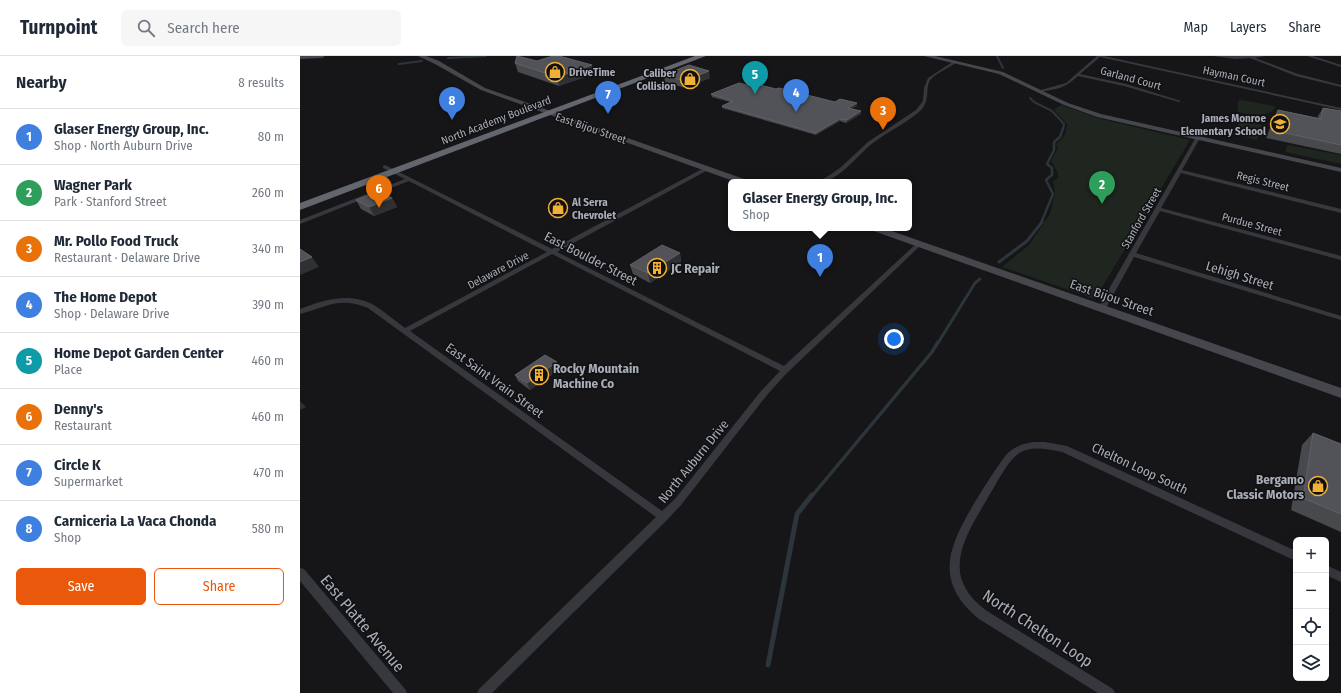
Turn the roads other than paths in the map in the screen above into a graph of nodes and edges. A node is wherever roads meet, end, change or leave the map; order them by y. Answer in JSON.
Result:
{"nodes":[{"id":1,"x":322,"y":56,"type":"edge"},
{"id":2,"x":421,"y":56,"type":"edge"},
{"id":3,"x":688,"y":56,"type":"edge"},
{"id":4,"x":702,"y":56,"type":"edge"},
{"id":5,"x":928,"y":56,"type":"edge"},
{"id":6,"x":1099,"y":56,"type":"edge"},
{"id":7,"x":1215,"y":56,"type":"edge"},
{"id":8,"x":1263,"y":56,"type":"edge"},
{"id":9,"x":1310,"y":56,"type":"edge"},
{"id":10,"x":300,"y":57,"type":"edge"},
{"id":11,"x":1250,"y":57,"type":"junction"},
{"id":12,"x":955,"y":62,"type":"junction"},
{"id":13,"x":1341,"y":66,"type":"edge"},
{"id":14,"x":1078,"y":75,"type":"junction"},
{"id":15,"x":1341,"y":86,"type":"edge"},
{"id":16,"x":1039,"y":91,"type":"junction"},
{"id":17,"x":1179,"y":101,"type":"dead end"},
{"id":18,"x":1341,"y":109,"type":"edge"},
{"id":19,"x":544,"y":112,"type":"junction"},
{"id":20,"x":1198,"y":138,"type":"junction"},
{"id":21,"x":389,"y":169,"type":"junction"},
{"id":22,"x":706,"y":169,"type":"junction"},
{"id":23,"x":1341,"y":170,"type":"edge"},
{"id":24,"x":1180,"y":171,"type":"junction"},
{"id":25,"x":410,"y":179,"type":"junction"},
{"id":26,"x":735,"y":179,"type":"edge"},
{"id":27,"x":827,"y":179,"type":"edge"},
{"id":28,"x":300,"y":199,"type":"edge"},
{"id":29,"x":300,"y":207,"type":"edge"},
{"id":30,"x":1158,"y":209,"type":"junction"},
{"id":31,"x":1341,"y":211,"type":"edge"},
{"id":32,"x":300,"y":222,"type":"edge"},
{"id":33,"x":882,"y":231,"type":"edge"},
{"id":34,"x":919,"y":244,"type":"junction"},
{"id":35,"x":552,"y":252,"type":"junction"},
{"id":36,"x":1132,"y":254,"type":"junction"},
{"id":37,"x":1341,"y":258,"type":"edge"},
{"id":38,"x":1102,"y":308,"type":"junction"},
{"id":39,"x":300,"y":312,"type":"edge"},
{"id":40,"x":1341,"y":318,"type":"edge"},
{"id":41,"x":405,"y":331,"type":"junction"},
{"id":42,"x":785,"y":370,"type":"junction"},
{"id":43,"x":1341,"y":393,"type":"edge"},
{"id":44,"x":986,"y":494,"type":"joint"},
{"id":45,"x":663,"y":517,"type":"junction"},
{"id":46,"x":1293,"y":555,"type":"edge"},
{"id":47,"x":1329,"y":571,"type":"edge"},
{"id":48,"x":300,"y":573,"type":"edge"},
{"id":49,"x":1341,"y":577,"type":"edge"},
{"id":50,"x":401,"y":693,"type":"edge"},
{"id":51,"x":483,"y":693,"type":"edge"},
{"id":52,"x":1110,"y":693,"type":"edge"}],
"edges":[{"from":1,"to":10,"type":"street"},
{"from":2,"to":19,"type":"street","name":"East Bijou Street"},
{"from":3,"to":19,"type":"highway","name":"North Academy Boulevard"},
{"from":4,"to":19,"type":"highway","name":"North Academy Boulevard"},
{"from":5,"to":12,"type":"street"},
{"from":6,"to":14,"type":"street"},
{"from":6,"to":18,"type":"street","name":"Hayman Court"},
{"from":7,"to":11,"type":"street"},
{"from":8,"to":11,"type":"street"},
{"from":9,"to":13,"type":"street"},
{"from":11,"to":15,"type":"street"},
{"from":12,"to":16,"type":"street"},
{"from":12,"to":27,"type":"street"},
{"from":14,"to":16,"type":"street"},
{"from":14,"to":17,"type":"street","name":"Garland Court"},
{"from":16,"to":20,"type":"street"},
{"from":19,"to":21,"type":"highway","name":"North Academy Boulevard"},
{"from":19,"to":22,"type":"street","name":"East Bijou Street"},
{"from":20,"to":23,"type":"street"},
{"from":20,"to":24,"type":"street","name":"Stanford Street"},
{"from":21,"to":25,"type":"street","name":"East Boulder Street"},
{"from":21,"to":28,"type":"highway","name":"North Academy Boulevard"},
{"from":21,"to":29,"type":"highway","name":"North Academy Boulevard"},
{"from":22,"to":26,"type":"street","name":"East Bijou Street"},
{"from":22,"to":35,"type":"street","name":"Delaware Drive"},
{"from":24,"to":30,"type":"street","name":"Stanford Street"},
{"from":24,"to":31,"type":"street","name":"Regis Street"},
{"from":25,"to":32,"type":"street"},
{"from":25,"to":35,"type":"street","name":"East Boulder Street"},
{"from":30,"to":36,"type":"street","name":"Stanford Street"},
{"from":30,"to":37,"type":"street","name":"Purdue Street"},
{"from":33,"to":34,"type":"street","name":"East Bijou Street"},
{"from":34,"to":38,"type":"street","name":"East Bijou Street"},
{"from":34,"to":42,"type":"street","name":"North Auburn Drive"},
{"from":35,"to":41,"type":"street","name":"Delaware Drive"},
{"from":35,"to":42,"type":"street","name":"East Boulder Street"},
{"from":36,"to":38,"type":"street","name":"Stanford Street"},
{"from":36,"to":40,"type":"street","name":"Lehigh Street"},
{"from":38,"to":43,"type":"street","name":"East Bijou Street"},
{"from":39,"to":41,"type":"street","name":"East Saint Vrain Street"},
{"from":41,"to":45,"type":"street","name":"East Saint Vrain Street"},
{"from":42,"to":45,"type":"street","name":"North Auburn Drive"},
{"from":44,"to":46,"type":"street","name":"Chelton Loop South"},
{"from":44,"to":52,"type":"street","name":"North Chelton Loop"},
{"from":45,"to":51,"type":"street","name":"North Auburn Drive"},
{"from":47,"to":49,"type":"street"},
{"from":48,"to":50,"type":"street","name":"East Platte Avenue"}]}
